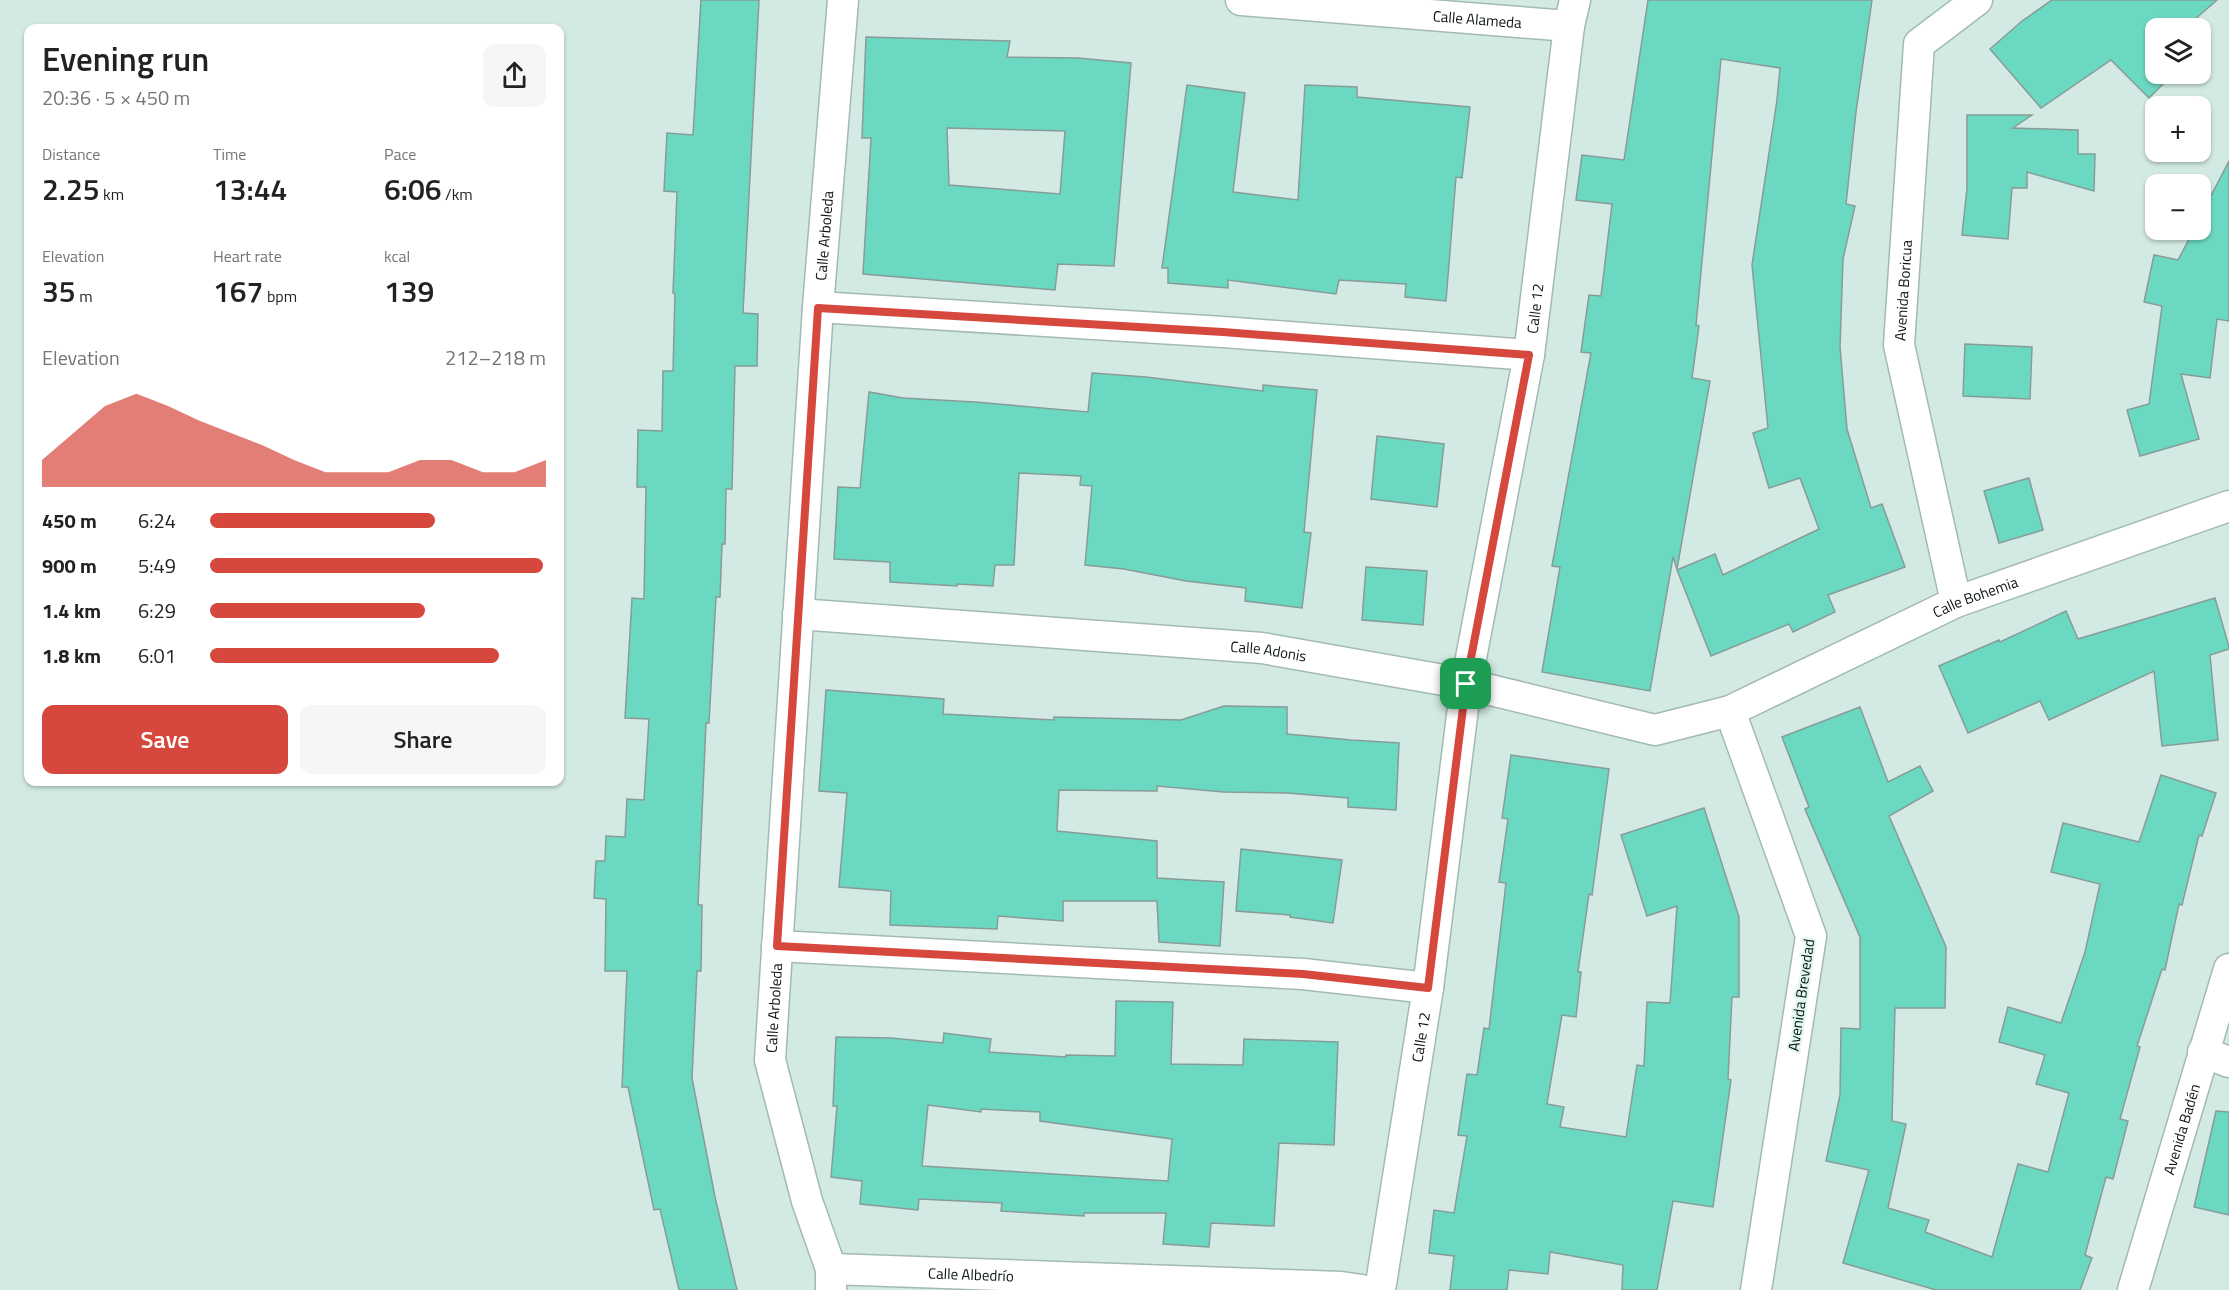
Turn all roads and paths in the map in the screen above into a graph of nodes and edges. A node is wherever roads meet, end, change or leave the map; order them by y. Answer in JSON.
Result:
{"nodes":[{"id":1,"x":843,"y":0,"type":"edge"},
{"id":2,"x":1241,"y":0,"type":"edge"},
{"id":3,"x":1977,"y":0,"type":"edge"},
{"id":4,"x":1572,"y":13,"type":"edge"},
{"id":5,"x":818,"y":308,"type":"junction"},
{"id":6,"x":1529,"y":355,"type":"junction"},
{"id":7,"x":2229,"y":506,"type":"edge"},
{"id":8,"x":1956,"y":602,"type":"junction"},
{"id":9,"x":798,"y":614,"type":"junction"},
{"id":10,"x":1466,"y":684,"type":"junction"},
{"id":11,"x":1730,"y":711,"type":"junction"},
{"id":12,"x":777,"y":946,"type":"junction"},
{"id":13,"x":2229,"y":969,"type":"edge"},
{"id":14,"x":1428,"y":988,"type":"junction"},
{"id":15,"x":2216,"y":1057,"type":"edge"},
{"id":16,"x":831,"y":1280,"type":"edge"},
{"id":17,"x":1762,"y":1288,"type":"edge"},
{"id":18,"x":1362,"y":1290,"type":"edge"},
{"id":19,"x":1380,"y":1290,"type":"edge"},
{"id":20,"x":2133,"y":1290,"type":"edge"}],
"edges":[{"from":1,"to":5,"type":"street","name":"Calle Arboleda"},
{"from":2,"to":4,"type":"street","name":"Calle Alameda"},
{"from":3,"to":8,"type":"street","name":"Avenida Boricua"},
{"from":4,"to":6,"type":"street","name":"Calle 12"},
{"from":5,"to":6,"type":"street"},
{"from":5,"to":9,"type":"street","name":"Calle Arboleda"},
{"from":6,"to":10,"type":"street","name":"Calle 12"},
{"from":7,"to":8,"type":"street","name":"Calle Bohemia"},
{"from":8,"to":11,"type":"street","name":"Calle Bohemia"},
{"from":9,"to":10,"type":"street","name":"Calle Adonis"},
{"from":9,"to":12,"type":"street","name":"Calle Arboleda"},
{"from":10,"to":11,"type":"street","name":"Calle Adonis"},
{"from":10,"to":14,"type":"street","name":"Calle 12"},
{"from":11,"to":17,"type":"street","name":"Avenida Brevedad"},
{"from":12,"to":14,"type":"street"},
{"from":12,"to":16,"type":"street","name":"Calle Arboleda"},
{"from":13,"to":15,"type":"street","name":"Avenida Badén"},
{"from":14,"to":19,"type":"street","name":"Calle 12"},
{"from":15,"to":20,"type":"street","name":"Avenida Badén"},
{"from":16,"to":18,"type":"street","name":"Calle Albedrío"}]}
